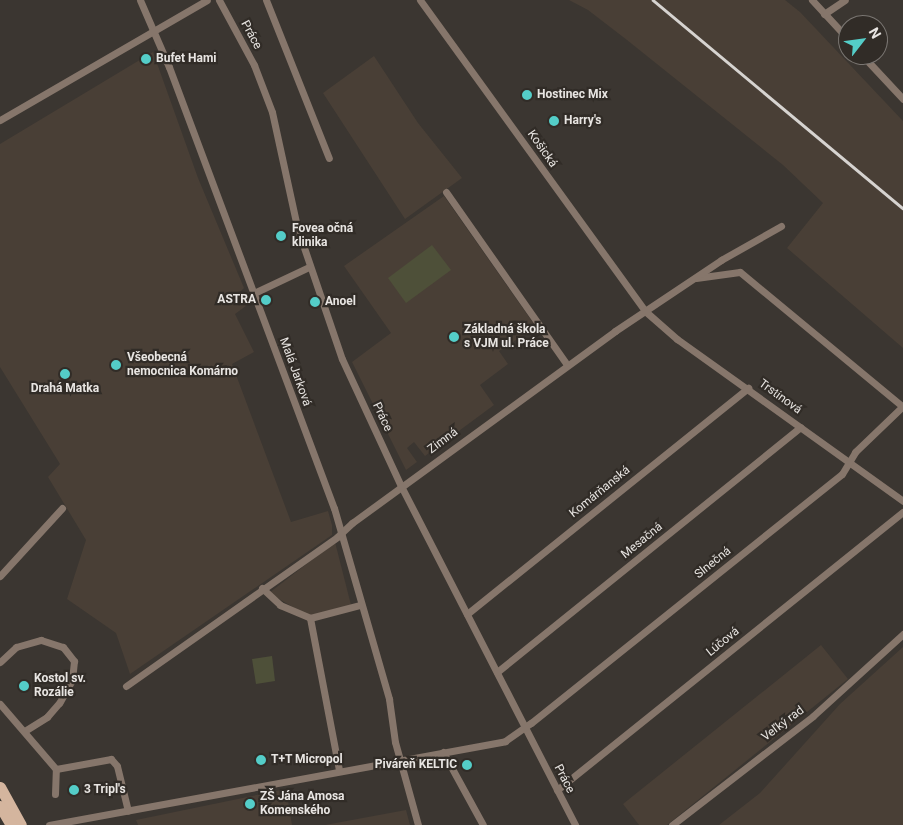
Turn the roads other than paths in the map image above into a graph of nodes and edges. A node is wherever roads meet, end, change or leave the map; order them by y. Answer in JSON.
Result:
{"nodes":[{"id":1,"x":140,"y":0,"type":"edge"},
{"id":2,"x":207,"y":0,"type":"edge"},
{"id":3,"x":219,"y":0,"type":"edge"},
{"id":4,"x":266,"y":0,"type":"edge"},
{"id":5,"x":420,"y":0,"type":"edge"},
{"id":6,"x":812,"y":0,"type":"edge"},
{"id":7,"x":845,"y":0,"type":"edge"},
{"id":8,"x":824,"y":14,"type":"junction"},
{"id":9,"x":838,"y":29,"type":"edge"},
{"id":10,"x":154,"y":30,"type":"junction"},
{"id":11,"x":871,"y":65,"type":"edge"},
{"id":12,"x":903,"y":99,"type":"edge"},
{"id":13,"x":0,"y":120,"type":"edge"},
{"id":14,"x":329,"y":158,"type":"dead end"},
{"id":15,"x":446,"y":192,"type":"dead end"},
{"id":16,"x":781,"y":226,"type":"dead end"},
{"id":17,"x":309,"y":267,"type":"junction"},
{"id":18,"x":693,"y":279,"type":"junction"},
{"id":19,"x":254,"y":293,"type":"junction"},
{"id":20,"x":644,"y":311,"type":"junction"},
{"id":21,"x":567,"y":365,"type":"junction"},
{"id":22,"x":748,"y":388,"type":"junction"},
{"id":23,"x":903,"y":406,"type":"edge"},
{"id":24,"x":801,"y":427,"type":"junction"},
{"id":25,"x":848,"y":460,"type":"junction"},
{"id":26,"x":401,"y":486,"type":"junction"},
{"id":27,"x":903,"y":501,"type":"edge"},
{"id":28,"x":62,"y":508,"type":"dead end"},
{"id":29,"x":903,"y":512,"type":"edge"},
{"id":30,"x":341,"y":533,"type":"junction"},
{"id":31,"x":0,"y":576,"type":"edge"},
{"id":32,"x":262,"y":588,"type":"junction"},
{"id":33,"x":360,"y":605,"type":"junction"},
{"id":34,"x":467,"y":614,"type":"junction"},
{"id":35,"x":310,"y":618,"type":"junction"},
{"id":36,"x":903,"y":634,"type":"edge"},
{"id":37,"x":0,"y":662,"type":"edge"},
{"id":38,"x":497,"y":672,"type":"junction"},
{"id":39,"x":126,"y":686,"type":"dead end"},
{"id":40,"x":0,"y":704,"type":"edge"},
{"id":41,"x":525,"y":728,"type":"junction"},
{"id":42,"x":26,"y":731,"type":"junction"},
{"id":43,"x":443,"y":752,"type":"junction"},
{"id":44,"x":400,"y":760,"type":"junction"},
{"id":45,"x":56,"y":769,"type":"junction"},
{"id":46,"x":339,"y":770,"type":"junction"},
{"id":47,"x":0,"y":787,"type":"edge"},
{"id":48,"x":557,"y":790,"type":"junction"},
{"id":49,"x":55,"y":794,"type":"dead end"},
{"id":50,"x":0,"y":806,"type":"edge"},
{"id":51,"x":128,"y":811,"type":"junction"},
{"id":52,"x":11,"y":825,"type":"edge"},
{"id":53,"x":21,"y":825,"type":"edge"},
{"id":54,"x":50,"y":825,"type":"edge"},
{"id":55,"x":418,"y":825,"type":"edge"},
{"id":56,"x":483,"y":825,"type":"edge"},
{"id":57,"x":575,"y":825,"type":"edge"},
{"id":58,"x":672,"y":825,"type":"edge"}],
"edges":[{"from":1,"to":10,"type":"street","name":"Malá Jarková"},
{"from":2,"to":10,"type":"street"},
{"from":3,"to":17,"type":"street","name":"Práce"},
{"from":4,"to":14,"type":"street"},
{"from":5,"to":20,"type":"street","name":"Košická"},
{"from":6,"to":8,"type":"street"},
{"from":7,"to":8,"type":"street"},
{"from":8,"to":9,"type":"street"},
{"from":10,"to":13,"type":"street"},
{"from":10,"to":19,"type":"street","name":"Malá Jarková"},
{"from":11,"to":12,"type":"street"},
{"from":15,"to":21,"type":"street"},
{"from":16,"to":18,"type":"street","name":"Zimná"},
{"from":17,"to":19,"type":"street"},
{"from":17,"to":26,"type":"street","name":"Práce"},
{"from":18,"to":20,"type":"street","name":"Zimná"},
{"from":18,"to":23,"type":"street"},
{"from":19,"to":30,"type":"street","name":"Malá Jarková"},
{"from":20,"to":21,"type":"street","name":"Zimná"},
{"from":20,"to":22,"type":"street","name":"Trstinová"},
{"from":21,"to":26,"type":"street","name":"Zimná"},
{"from":22,"to":24,"type":"street","name":"Trstinová"},
{"from":22,"to":34,"type":"street","name":"Komárňanská"},
{"from":23,"to":25,"type":"street","name":"Slnečná"},
{"from":24,"to":25,"type":"street","name":"Trstinová"},
{"from":24,"to":38,"type":"street","name":"Mesačná"},
{"from":25,"to":27,"type":"street","name":"Trstinová"},
{"from":25,"to":41,"type":"street","name":"Slnečná"},
{"from":26,"to":30,"type":"street","name":"Zimná"},
{"from":26,"to":34,"type":"street","name":"Práce"},
{"from":28,"to":31,"type":"street"},
{"from":29,"to":48,"type":"street","name":"Lúčová"},
{"from":30,"to":32,"type":"street","name":"Zimná"},
{"from":30,"to":33,"type":"street","name":"Malá Jarková"},
{"from":32,"to":35,"type":"street"},
{"from":32,"to":39,"type":"street","name":"Zimná"},
{"from":33,"to":35,"type":"street"},
{"from":33,"to":44,"type":"street","name":"Malá Jarková"},
{"from":34,"to":38,"type":"street","name":"Práce"},
{"from":35,"to":46,"type":"street"},
{"from":36,"to":58,"type":"street","name":"Veľký rad"},
{"from":37,"to":42,"type":"street"},
{"from":38,"to":41,"type":"street","name":"Práce"},
{"from":40,"to":42,"type":"street"},
{"from":41,"to":43,"type":"street","name":"Slnečná"},
{"from":41,"to":48,"type":"street","name":"Práce"},
{"from":42,"to":45,"type":"street"},
{"from":43,"to":44,"type":"street","name":"Slnečná"},
{"from":43,"to":56,"type":"street"},
{"from":44,"to":46,"type":"street","name":"Slnečná"},
{"from":44,"to":55,"type":"street","name":"Malá Jarková"},
{"from":45,"to":49,"type":"street"},
{"from":45,"to":51,"type":"street"},
{"from":46,"to":51,"type":"street","name":"Slnečná"},
{"from":47,"to":53,"type":"main road"},
{"from":48,"to":57,"type":"street","name":"Práce"},
{"from":50,"to":52,"type":"main road"},
{"from":51,"to":54,"type":"street","name":"Slnečná"}]}
